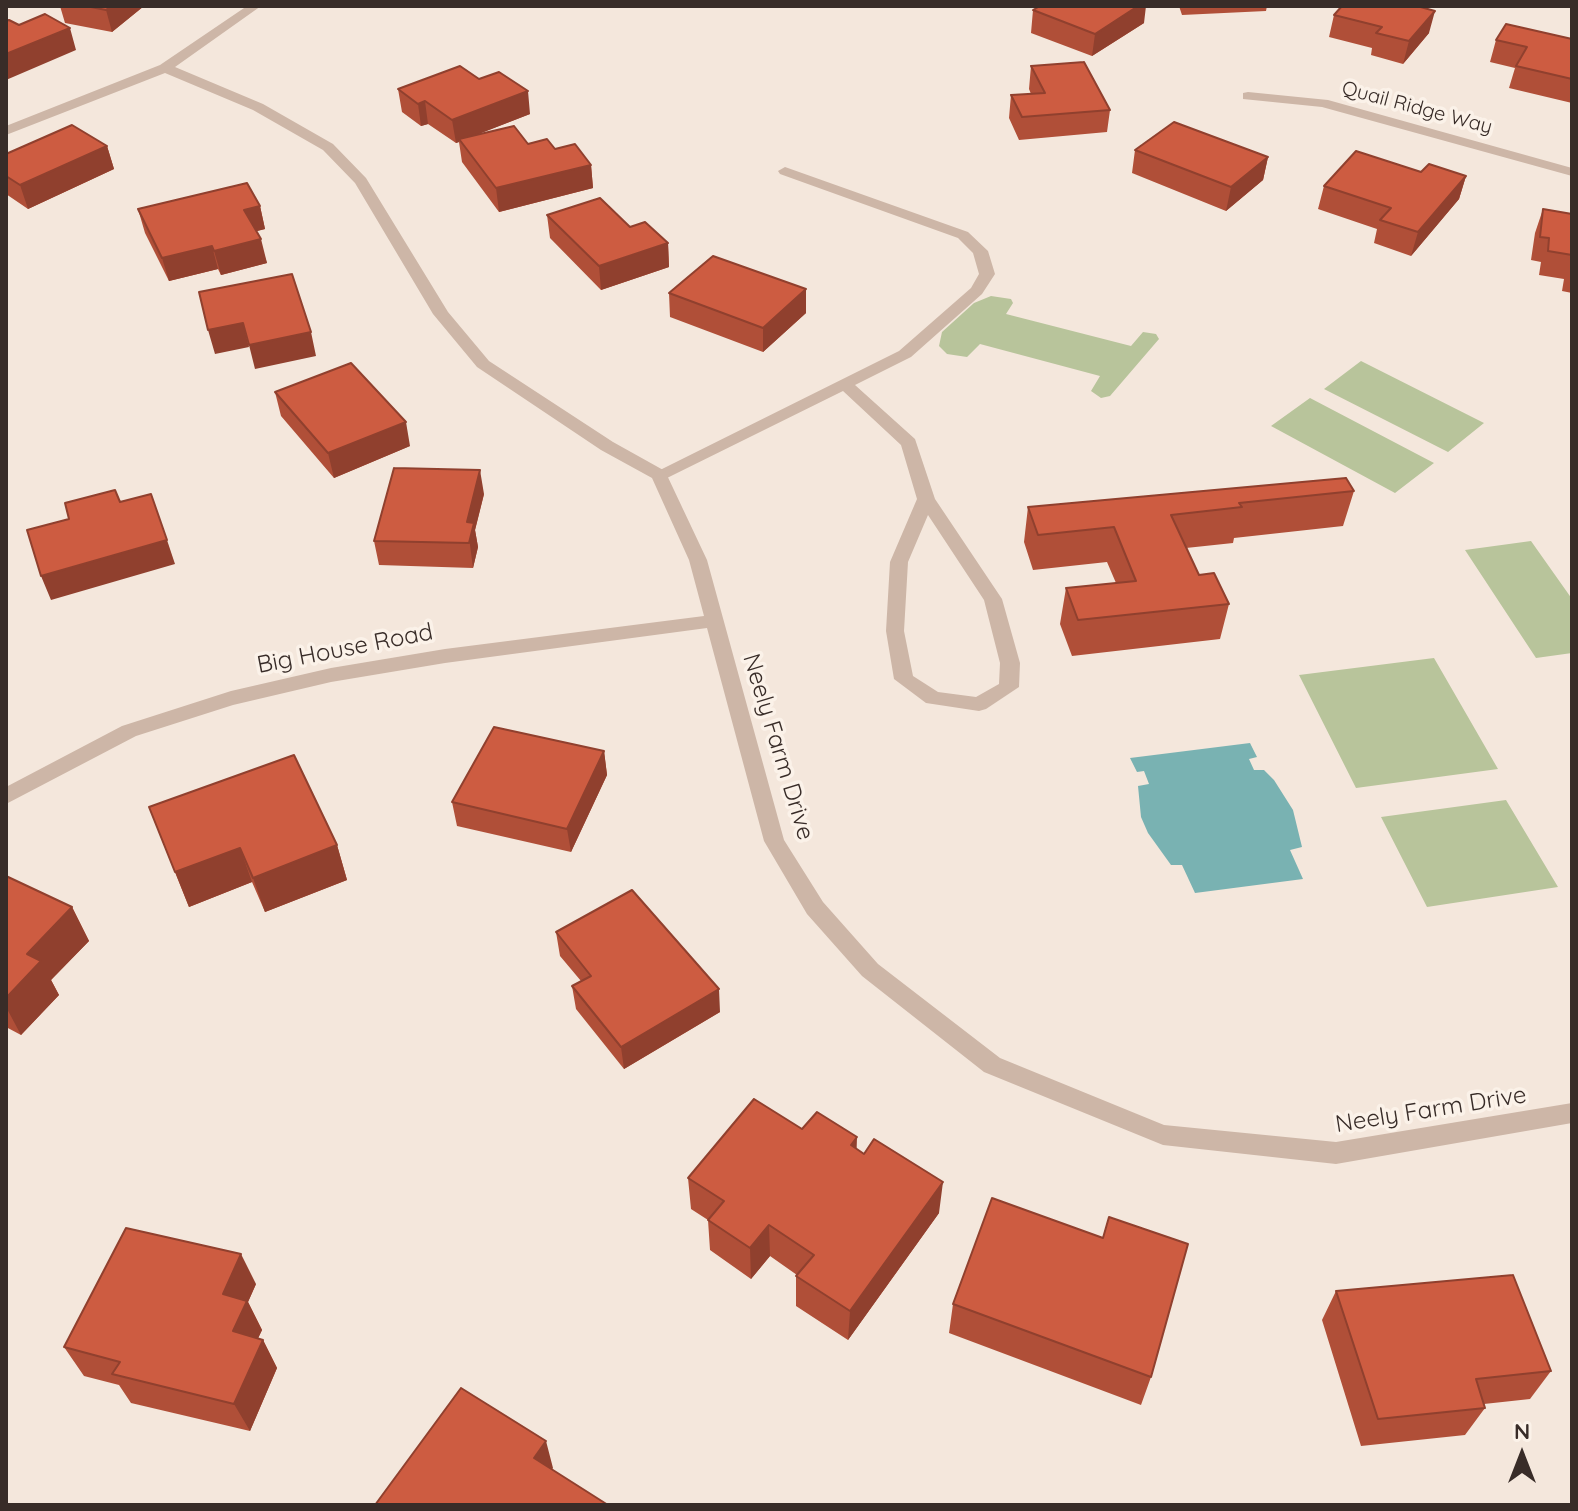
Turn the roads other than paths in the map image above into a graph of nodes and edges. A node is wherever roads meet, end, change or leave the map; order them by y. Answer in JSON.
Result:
{"nodes":[{"id":1,"x":255,"y":6,"type":"edge"},
{"id":2,"x":165,"y":68,"type":"junction"},
{"id":3,"x":1248,"y":96,"type":"dead end"},
{"id":4,"x":6,"y":131,"type":"edge"},
{"id":5,"x":785,"y":171,"type":"dead end"},
{"id":6,"x":1572,"y":172,"type":"edge"},
{"id":7,"x":845,"y":384,"type":"junction"},
{"id":8,"x":659,"y":475,"type":"junction"},
{"id":9,"x":926,"y":499,"type":"junction"},
{"id":10,"x":713,"y":621,"type":"junction"},
{"id":11,"x":6,"y":796,"type":"edge"},
{"id":12,"x":1572,"y":1113,"type":"edge"}],
"edges":[{"from":1,"to":2,"type":"street"},
{"from":2,"to":4,"type":"street"},
{"from":2,"to":8,"type":"street"},
{"from":3,"to":6,"type":"street","name":"Quail Ridge Way"},
{"from":5,"to":7,"type":"street"},
{"from":7,"to":8,"type":"street"},
{"from":7,"to":9,"type":"street"},
{"from":8,"to":10,"type":"street","name":"Neely Farm Drive"},
{"from":9,"to":9,"type":"street"},
{"from":10,"to":11,"type":"street","name":"Big House Road"},
{"from":10,"to":12,"type":"street","name":"Neely Farm Drive"}]}
